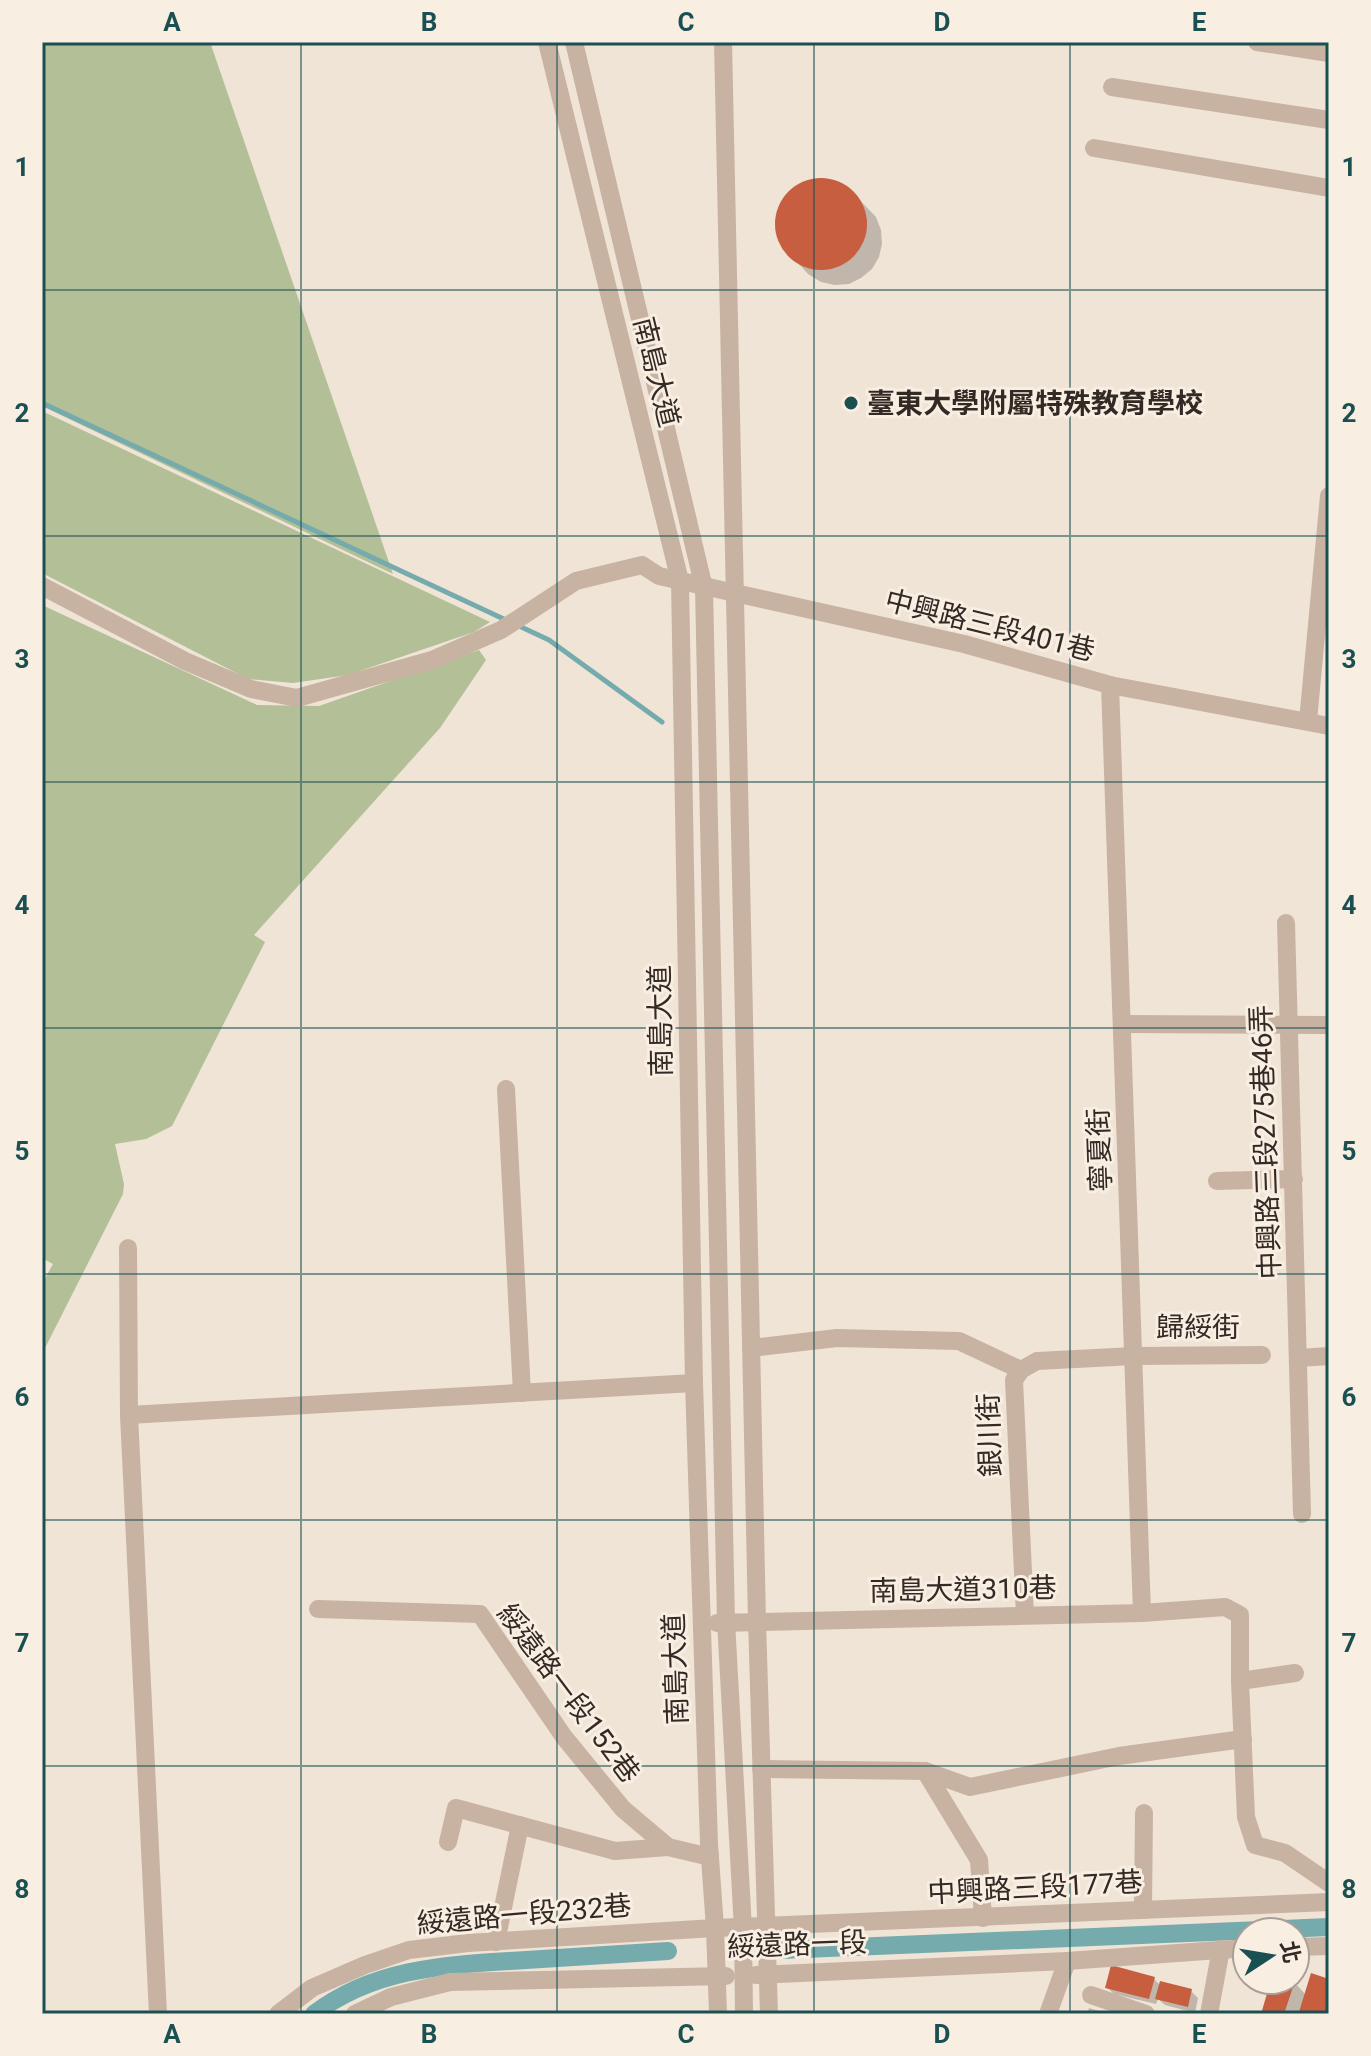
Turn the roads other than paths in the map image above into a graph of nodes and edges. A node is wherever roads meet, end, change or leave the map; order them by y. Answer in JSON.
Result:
{"nodes":[{"id":1,"x":547,"y":42,"type":"edge"},
{"id":2,"x":574,"y":42,"type":"edge"},
{"id":3,"x":723,"y":42,"type":"edge"},
{"id":4,"x":1257,"y":42,"type":"edge"},
{"id":5,"x":1329,"y":53,"type":"edge"},
{"id":6,"x":1112,"y":87,"type":"dead end"},
{"id":7,"x":1329,"y":120,"type":"edge"},
{"id":8,"x":1094,"y":148,"type":"dead end"},
{"id":9,"x":1329,"y":188,"type":"edge"},
{"id":10,"x":1329,"y":496,"type":"edge"},
{"id":11,"x":1328,"y":521,"type":"edge"},
{"id":12,"x":680,"y":581,"type":"junction"},
{"id":13,"x":42,"y":586,"type":"edge"},
{"id":14,"x":704,"y":588,"type":"junction"},
{"id":15,"x":734,"y":594,"type":"junction"},
{"id":16,"x":1110,"y":685,"type":"junction"},
{"id":17,"x":1308,"y":721,"type":"junction"},
{"id":18,"x":1329,"y":726,"type":"edge"},
{"id":19,"x":1286,"y":923,"type":"dead end"},
{"id":20,"x":1122,"y":1024,"type":"junction"},
{"id":21,"x":1289,"y":1024,"type":"junction"},
{"id":22,"x":1329,"y":1025,"type":"edge"},
{"id":23,"x":506,"y":1089,"type":"dead end"},
{"id":24,"x":1294,"y":1179,"type":"junction"},
{"id":25,"x":1217,"y":1181,"type":"dead end"},
{"id":26,"x":128,"y":1248,"type":"dead end"},
{"id":27,"x":751,"y":1348,"type":"junction"},
{"id":28,"x":1262,"y":1355,"type":"dead end"},
{"id":29,"x":1134,"y":1356,"type":"junction"},
{"id":30,"x":1329,"y":1356,"type":"edge"},
{"id":31,"x":1299,"y":1358,"type":"junction"},
{"id":32,"x":1021,"y":1370,"type":"junction"},
{"id":33,"x":694,"y":1383,"type":"junction"},
{"id":34,"x":522,"y":1393,"type":"junction"},
{"id":35,"x":129,"y":1415,"type":"junction"},
{"id":36,"x":1302,"y":1514,"type":"dead end"},
{"id":37,"x":318,"y":1609,"type":"dead end"},
{"id":38,"x":1142,"y":1613,"type":"junction"},
{"id":39,"x":1025,"y":1615,"type":"junction"},
{"id":40,"x":726,"y":1621,"type":"junction"},
{"id":41,"x":757,"y":1621,"type":"junction"},
{"id":42,"x":702,"y":1624,"type":"junction"},
{"id":43,"x":1295,"y":1673,"type":"dead end"},
{"id":44,"x":1240,"y":1681,"type":"junction"},
{"id":45,"x":1243,"y":1739,"type":"junction"},
{"id":46,"x":761,"y":1769,"type":"junction"},
{"id":47,"x":925,"y":1771,"type":"junction"},
{"id":48,"x":1144,"y":1813,"type":"dead end"},
{"id":49,"x":520,"y":1825,"type":"junction"},
{"id":50,"x":448,"y":1842,"type":"dead end"},
{"id":51,"x":668,"y":1847,"type":"junction"},
{"id":52,"x":710,"y":1857,"type":"junction"},
{"id":53,"x":1329,"y":1883,"type":"edge"},
{"id":54,"x":1329,"y":1902,"type":"edge"},
{"id":55,"x":1143,"y":1910,"type":"junction"},
{"id":56,"x":983,"y":1918,"type":"junction"},
{"id":57,"x":715,"y":1928,"type":"junction"},
{"id":58,"x":766,"y":1928,"type":"junction"},
{"id":59,"x":743,"y":1929,"type":"junction"},
{"id":60,"x":496,"y":1942,"type":"junction"},
{"id":61,"x":1221,"y":1949,"type":"junction"},
{"id":62,"x":1231,"y":1949,"type":"edge"},
{"id":63,"x":1067,"y":1961,"type":"junction"},
{"id":64,"x":742,"y":1975,"type":"junction"},
{"id":65,"x":768,"y":1975,"type":"junction"},
{"id":66,"x":717,"y":1976,"type":"junction"},
{"id":67,"x":1091,"y":1995,"type":"dead end"},
{"id":68,"x":158,"y":2014,"type":"edge"},
{"id":69,"x":278,"y":2014,"type":"edge"},
{"id":70,"x":355,"y":2014,"type":"edge"},
{"id":71,"x":718,"y":2014,"type":"edge"},
{"id":72,"x":744,"y":2014,"type":"edge"},
{"id":73,"x":769,"y":2014,"type":"edge"},
{"id":74,"x":1048,"y":2014,"type":"edge"},
{"id":75,"x":1146,"y":2014,"type":"edge"},
{"id":76,"x":1209,"y":2014,"type":"edge"}],
"edges":[{"from":1,"to":12,"type":"street","name":"南島大道"},
{"from":2,"to":14,"type":"street","name":"南島大道"},
{"from":3,"to":15,"type":"street"},
{"from":4,"to":5,"type":"street"},
{"from":6,"to":7,"type":"street"},
{"from":8,"to":9,"type":"street"},
{"from":10,"to":11,"type":"street"},
{"from":11,"to":17,"type":"street"},
{"from":12,"to":13,"type":"street","name":"中興路三段401巷"},
{"from":12,"to":14,"type":"street","name":"中興路三段401巷"},
{"from":12,"to":33,"type":"street","name":"南島大道"},
{"from":14,"to":15,"type":"street","name":"中興路三段401巷"},
{"from":14,"to":40,"type":"street","name":"南島大道"},
{"from":15,"to":16,"type":"street","name":"中興路三段401巷"},
{"from":15,"to":27,"type":"street"},
{"from":16,"to":17,"type":"street","name":"中興路三段401巷"},
{"from":16,"to":20,"type":"street","name":"寧夏街"},
{"from":17,"to":18,"type":"street","name":"中興路三段401巷"},
{"from":19,"to":21,"type":"street","name":"中興路三段275巷46弄"},
{"from":20,"to":21,"type":"street"},
{"from":20,"to":29,"type":"street","name":"寧夏街"},
{"from":21,"to":22,"type":"street"},
{"from":21,"to":24,"type":"street","name":"中興路三段275巷46弄"},
{"from":23,"to":34,"type":"street"},
{"from":24,"to":25,"type":"street"},
{"from":24,"to":31,"type":"street","name":"中興路三段275巷46弄"},
{"from":26,"to":35,"type":"street"},
{"from":27,"to":32,"type":"street"},
{"from":27,"to":41,"type":"street"},
{"from":28,"to":29,"type":"street","name":"歸綏街"},
{"from":29,"to":32,"type":"street","name":"銀川街"},
{"from":29,"to":38,"type":"street","name":"寧夏街"},
{"from":30,"to":31,"type":"street"},
{"from":31,"to":36,"type":"street","name":"中興路三段275巷46弄"},
{"from":32,"to":39,"type":"street","name":"銀川街"},
{"from":33,"to":34,"type":"street"},
{"from":33,"to":42,"type":"street","name":"南島大道"},
{"from":34,"to":35,"type":"street"},
{"from":35,"to":68,"type":"street"},
{"from":37,"to":51,"type":"street","name":"綏遠路一段152巷"},
{"from":38,"to":39,"type":"street","name":"南島大道310巷"},
{"from":38,"to":44,"type":"street","name":"南島大道310巷"},
{"from":39,"to":41,"type":"street","name":"南島大道310巷"},
{"from":40,"to":41,"type":"street","name":"南島大道310巷"},
{"from":40,"to":42,"type":"street","name":"南島大道310巷"},
{"from":40,"to":59,"type":"street","name":"南島大道"},
{"from":41,"to":46,"type":"street"},
{"from":42,"to":52,"type":"street","name":"南島大道"},
{"from":43,"to":44,"type":"street"},
{"from":44,"to":45,"type":"street"},
{"from":45,"to":47,"type":"street"},
{"from":45,"to":53,"type":"street"},
{"from":46,"to":47,"type":"street"},
{"from":46,"to":58,"type":"street"},
{"from":47,"to":56,"type":"street"},
{"from":48,"to":55,"type":"street"},
{"from":49,"to":50,"type":"street"},
{"from":49,"to":51,"type":"street"},
{"from":49,"to":60,"type":"street"},
{"from":51,"to":52,"type":"street","name":"綏遠路一段152巷"},
{"from":52,"to":57,"type":"street","name":"南島大道"},
{"from":54,"to":55,"type":"street","name":"中興路三段177巷"},
{"from":55,"to":56,"type":"street","name":"中興路三段177巷"},
{"from":56,"to":58,"type":"street","name":"中興路三段177巷"},
{"from":57,"to":59,"type":"street","name":"綏遠路一段232巷"},
{"from":57,"to":60,"type":"street","name":"綏遠路一段232巷"},
{"from":57,"to":66,"type":"street","name":"南島大道"},
{"from":58,"to":59,"type":"street","name":"中興路三段177巷"},
{"from":58,"to":65,"type":"street"},
{"from":59,"to":64,"type":"street","name":"南島大道"},
{"from":60,"to":69,"type":"street","name":"綏遠路一段232巷"},
{"from":61,"to":62,"type":"street","name":"綏遠路一段"},
{"from":61,"to":63,"type":"street","name":"綏遠路一段"},
{"from":61,"to":76,"type":"street"},
{"from":63,"to":65,"type":"street","name":"綏遠路一段"},
{"from":63,"to":74,"type":"street"},
{"from":64,"to":65,"type":"street","name":"綏遠路一段"},
{"from":64,"to":66,"type":"street","name":"綏遠路一段"},
{"from":64,"to":72,"type":"street","name":"南島大道"},
{"from":65,"to":73,"type":"street"},
{"from":66,"to":70,"type":"street","name":"綏遠路一段"},
{"from":66,"to":71,"type":"street","name":"南島大道"},
{"from":67,"to":75,"type":"street"}]}
